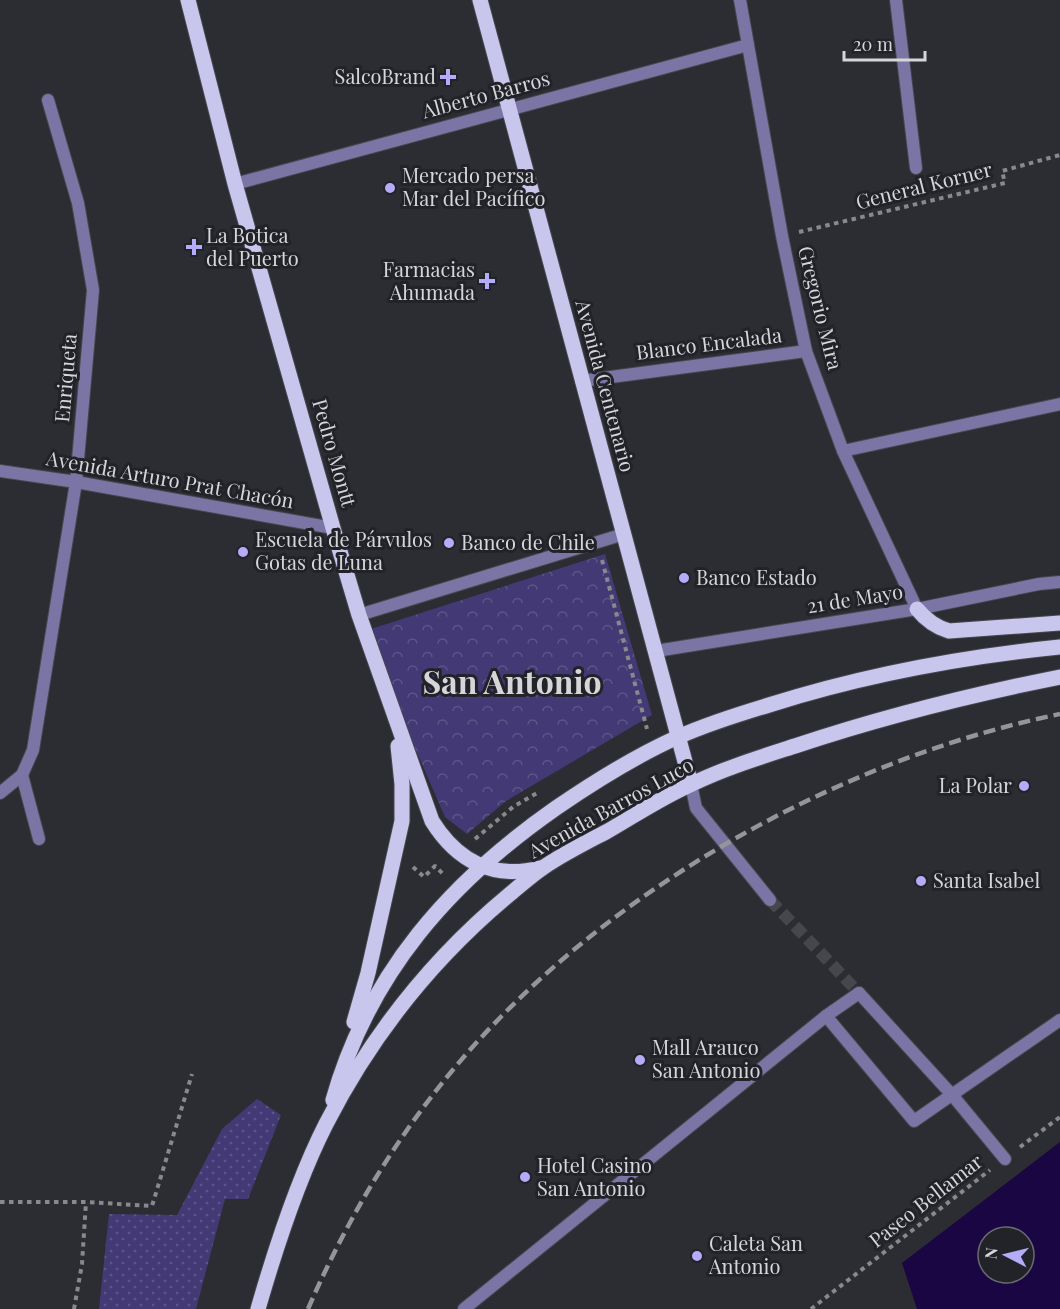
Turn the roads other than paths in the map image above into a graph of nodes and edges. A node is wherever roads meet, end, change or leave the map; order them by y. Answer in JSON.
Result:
{"nodes":[{"id":1,"x":188,"y":0,"type":"edge"},
{"id":2,"x":480,"y":0,"type":"edge"},
{"id":3,"x":740,"y":0,"type":"edge"},
{"id":4,"x":896,"y":0,"type":"edge"},
{"id":5,"x":748,"y":45,"type":"junction"},
{"id":6,"x":48,"y":100,"type":"dead end"},
{"id":7,"x":509,"y":109,"type":"junction"},
{"id":8,"x":916,"y":168,"type":"dead end"},
{"id":9,"x":235,"y":184,"type":"junction"},
{"id":10,"x":806,"y":351,"type":"junction"},
{"id":11,"x":581,"y":381,"type":"junction"},
{"id":12,"x":1060,"y":404,"type":"edge"},
{"id":13,"x":843,"y":451,"type":"junction"},
{"id":14,"x":0,"y":471,"type":"edge"},
{"id":15,"x":76,"y":482,"type":"junction"},
{"id":16,"x":333,"y":528,"type":"junction"},
{"id":17,"x":624,"y":534,"type":"junction"},
{"id":18,"x":1060,"y":582,"type":"edge"},
{"id":19,"x":917,"y":609,"type":"junction"},
{"id":20,"x":359,"y":615,"type":"junction"},
{"id":21,"x":1060,"y":623,"type":"edge"},
{"id":22,"x":1060,"y":647,"type":"edge"},
{"id":23,"x":656,"y":651,"type":"junction"},
{"id":24,"x":1060,"y":678,"type":"edge"},
{"id":25,"x":390,"y":705,"type":"junction"},
{"id":26,"x":679,"y":736,"type":"junction"},
{"id":27,"x":22,"y":775,"type":"junction"},
{"id":28,"x":692,"y":784,"type":"junction"},
{"id":29,"x":0,"y":793,"type":"edge"},
{"id":30,"x":39,"y":839,"type":"dead end"},
{"id":31,"x":482,"y":866,"type":"junction"},
{"id":32,"x":543,"y":867,"type":"junction"},
{"id":33,"x":770,"y":900,"type":"tunnel mouth"},
{"id":34,"x":826,"y":1016,"type":"junction"},
{"id":35,"x":1060,"y":1020,"type":"edge"},
{"id":36,"x":342,"y":1068,"type":"junction"},
{"id":37,"x":953,"y":1096,"type":"junction"},
{"id":38,"x":325,"y":1126,"type":"junction"},
{"id":39,"x":1005,"y":1159,"type":"road end"},
{"id":40,"x":480,"y":1305,"type":"edge"},
{"id":41,"x":258,"y":1309,"type":"edge"},
{"id":42,"x":464,"y":1309,"type":"edge"}],
"edges":[{"from":1,"to":9,"type":"main road","name":"Pedro Montt"},
{"from":2,"to":7,"type":"main road","name":"Avenida Centenario"},
{"from":3,"to":5,"type":"street","name":"Gregorio Mira"},
{"from":4,"to":8,"type":"street"},
{"from":5,"to":7,"type":"street","name":"Alberto Barros"},
{"from":5,"to":10,"type":"street","name":"Gregorio Mira"},
{"from":6,"to":15,"type":"street","name":"Enriqueta"},
{"from":7,"to":9,"type":"street","name":"Alberto Barros"},
{"from":7,"to":11,"type":"main road","name":"Avenida Centenario"},
{"from":9,"to":16,"type":"main road","name":"Pedro Montt"},
{"from":10,"to":11,"type":"street","name":"Blanco Encalada"},
{"from":10,"to":13,"type":"street","name":"Gregorio Mira"},
{"from":11,"to":17,"type":"main road","name":"Avenida Centenario"},
{"from":12,"to":13,"type":"street"},
{"from":13,"to":19,"type":"street","name":"Gregorio Mira"},
{"from":14,"to":15,"type":"street","name":"Avenida Arturo Prat Chacón"},
{"from":15,"to":16,"type":"street","name":"Avenida Arturo Prat Chacón"},
{"from":15,"to":27,"type":"street","name":"Enriqueta"},
{"from":16,"to":20,"type":"main road","name":"Pedro Montt"},
{"from":17,"to":20,"type":"street"},
{"from":17,"to":23,"type":"main road","name":"Avenida Centenario"},
{"from":18,"to":19,"type":"street","name":"21 de Mayo"},
{"from":19,"to":21,"type":"main road"},
{"from":19,"to":23,"type":"street","name":"21 de Mayo"},
{"from":20,"to":25,"type":"main road","name":"Pedro Montt"},
{"from":22,"to":26,"type":"main road","name":"Avenida Barros Luco"},
{"from":23,"to":26,"type":"main road","name":"Avenida Centenario"},
{"from":24,"to":28,"type":"main road","name":"Avenida Barros Luco"},
{"from":25,"to":31,"type":"main road","name":"Pedro Montt"},
{"from":25,"to":36,"type":"main road"},
{"from":26,"to":28,"type":"main road","name":"Avenida Centenario"},
{"from":26,"to":31,"type":"main road","name":"Avenida Barros Luco"},
{"from":27,"to":29,"type":"street","name":"Enriqueta"},
{"from":27,"to":30,"type":"street"},
{"from":28,"to":32,"type":"main road","name":"Avenida Barros Luco"},
{"from":28,"to":33,"type":"street"},
{"from":31,"to":32,"type":"main road","name":"Pedro Montt"},
{"from":31,"to":36,"type":"main road","name":"Avenida Barros Luco"},
{"from":32,"to":38,"type":"main road","name":"Avenida Barros Luco"},
{"from":34,"to":37,"type":"street"},
{"from":34,"to":37,"type":"street"},
{"from":34,"to":40,"type":"street"},
{"from":35,"to":37,"type":"street"},
{"from":36,"to":38,"type":"main road","name":"Avenida Barros Luco"},
{"from":37,"to":39,"type":"street"},
{"from":38,"to":41,"type":"main road"},
{"from":40,"to":42,"type":"street"}]}
